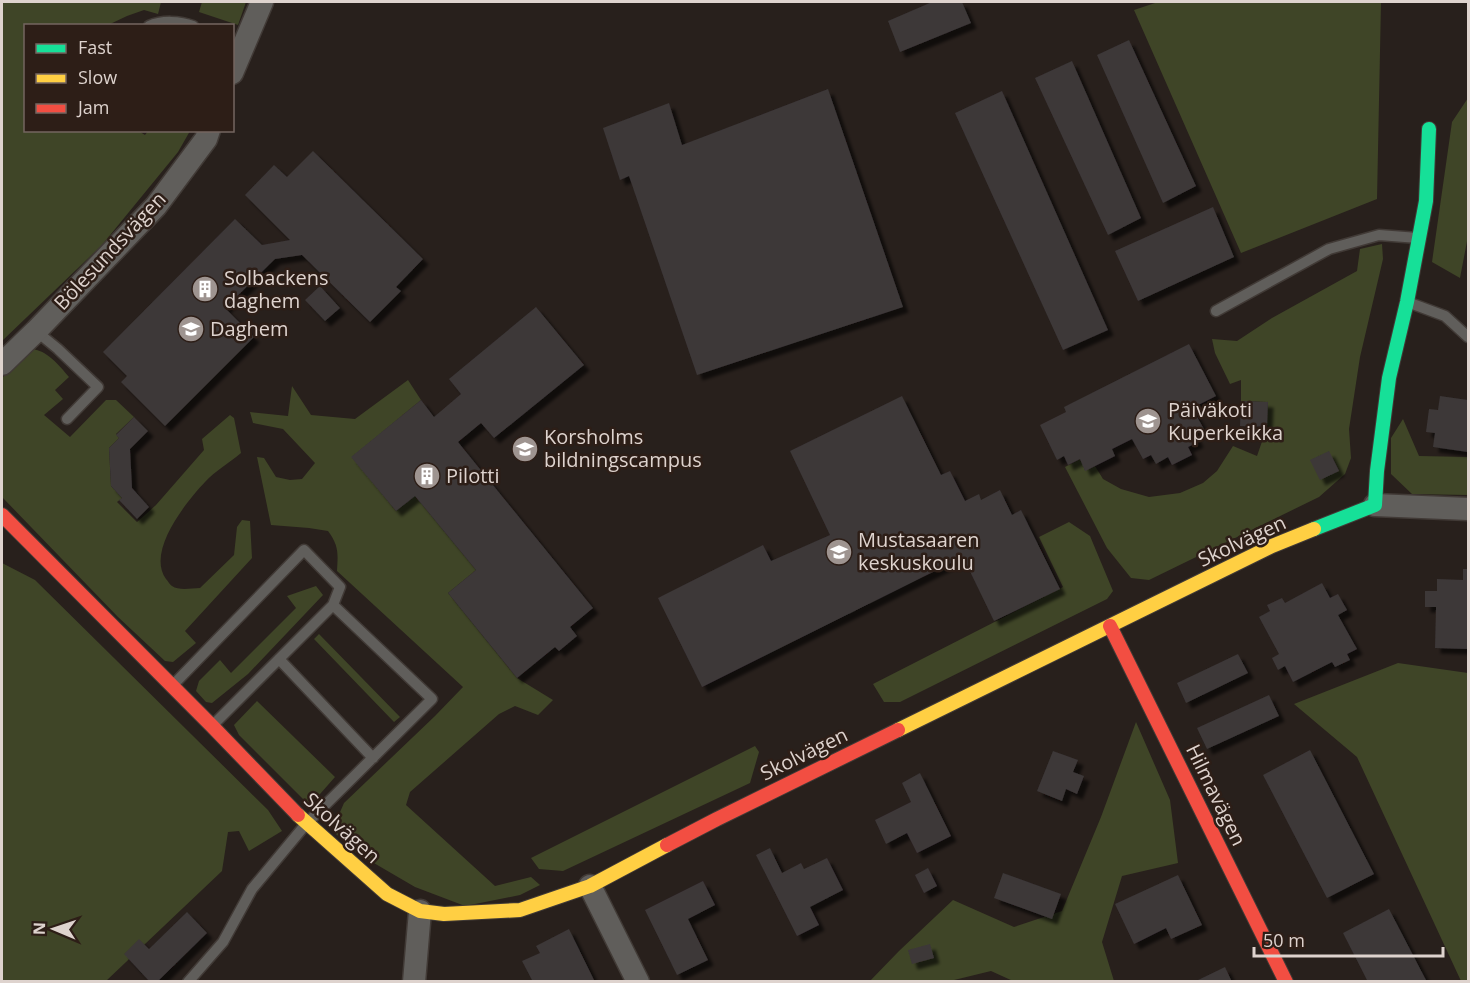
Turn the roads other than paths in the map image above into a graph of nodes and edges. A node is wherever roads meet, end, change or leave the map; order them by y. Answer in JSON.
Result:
{"nodes":[{"id":1,"x":262,"y":2,"type":"edge"},
{"id":2,"x":153,"y":24,"type":"edge"},
{"id":3,"x":188,"y":24,"type":"edge"},
{"id":4,"x":238,"y":42,"type":"edge"},
{"id":5,"x":234,"y":63,"type":"edge"},
{"id":6,"x":1430,"y":129,"type":"dead end"},
{"id":7,"x":208,"y":132,"type":"edge"},
{"id":8,"x":1418,"y":238,"type":"junction"},
{"id":9,"x":1407,"y":302,"type":"junction"},
{"id":10,"x":1216,"y":311,"type":"dead end"},
{"id":11,"x":36,"y":331,"type":"junction"},
{"id":12,"x":1468,"y":337,"type":"edge"},
{"id":13,"x":2,"y":364,"type":"edge"},
{"id":14,"x":67,"y":419,"type":"dead end"},
{"id":15,"x":1375,"y":505,"type":"junction"},
{"id":16,"x":1468,"y":509,"type":"edge"},
{"id":17,"x":2,"y":515,"type":"edge"},
{"id":18,"x":333,"y":605,"type":"junction"},
{"id":19,"x":1110,"y":626,"type":"junction"},
{"id":20,"x":279,"y":659,"type":"junction"},
{"id":21,"x":172,"y":686,"type":"junction"},
{"id":22,"x":212,"y":726,"type":"junction"},
{"id":23,"x":373,"y":758,"type":"junction"},
{"id":24,"x":306,"y":824,"type":"junction"},
{"id":25,"x":590,"y":886,"type":"junction"},
{"id":26,"x":420,"y":911,"type":"junction"},
{"id":27,"x":188,"y":981,"type":"edge"},
{"id":28,"x":414,"y":981,"type":"edge"},
{"id":29,"x":638,"y":981,"type":"edge"},
{"id":30,"x":1286,"y":981,"type":"edge"}],
"edges":[{"from":1,"to":4,"type":"street"},
{"from":2,"to":3,"type":"lane"},
{"from":4,"to":5,"type":"street"},
{"from":6,"to":8,"type":"street"},
{"from":7,"to":11,"type":"street","name":"Bölesundsvägen"},
{"from":8,"to":9,"type":"street"},
{"from":8,"to":10,"type":"lane"},
{"from":9,"to":12,"type":"lane"},
{"from":9,"to":15,"type":"street"},
{"from":11,"to":13,"type":"street","name":"Bölesundsvägen"},
{"from":11,"to":14,"type":"lane"},
{"from":15,"to":16,"type":"street"},
{"from":15,"to":19,"type":"street","name":"Skolvägen"},
{"from":17,"to":21,"type":"street","name":"Skolvägen"},
{"from":18,"to":20,"type":"lane"},
{"from":18,"to":21,"type":"lane"},
{"from":18,"to":23,"type":"lane"},
{"from":19,"to":25,"type":"street","name":"Skolvägen"},
{"from":19,"to":30,"type":"street","name":"Hilmavägen"},
{"from":20,"to":22,"type":"lane"},
{"from":20,"to":23,"type":"lane"},
{"from":21,"to":22,"type":"street","name":"Skolvägen"},
{"from":22,"to":24,"type":"street","name":"Skolvägen"},
{"from":23,"to":24,"type":"lane"},
{"from":24,"to":26,"type":"street","name":"Skolvägen"},
{"from":24,"to":27,"type":"lane"},
{"from":25,"to":26,"type":"street","name":"Skolvägen"},
{"from":25,"to":29,"type":"street"},
{"from":26,"to":28,"type":"street"}]}
